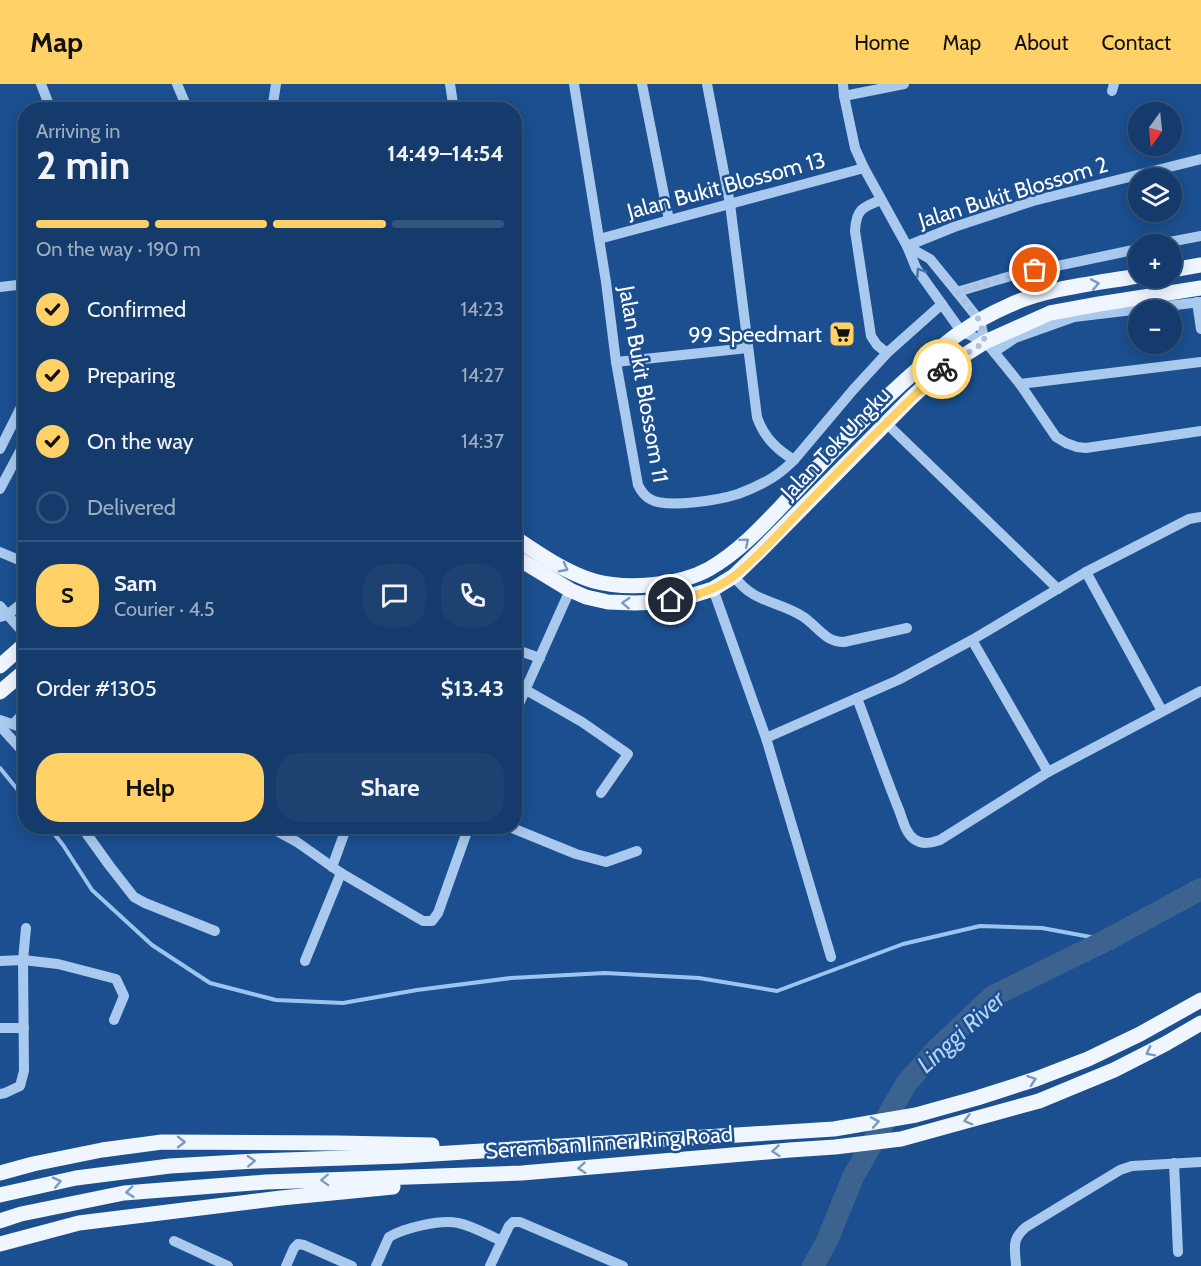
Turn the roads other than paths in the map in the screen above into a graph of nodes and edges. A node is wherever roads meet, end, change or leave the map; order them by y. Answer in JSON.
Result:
{"nodes":[{"id":1,"x":41,"y":84,"type":"edge"},
{"id":2,"x":177,"y":84,"type":"edge"},
{"id":3,"x":276,"y":84,"type":"edge"},
{"id":4,"x":450,"y":84,"type":"edge"},
{"id":5,"x":574,"y":84,"type":"edge"},
{"id":6,"x":642,"y":84,"type":"edge"},
{"id":7,"x":707,"y":84,"type":"edge"},
{"id":8,"x":843,"y":84,"type":"edge"},
{"id":9,"x":904,"y":84,"type":"edge"},
{"id":10,"x":844,"y":96,"type":"junction"},
{"id":11,"x":48,"y":102,"type":"edge"},
{"id":12,"x":185,"y":102,"type":"edge"},
{"id":13,"x":273,"y":102,"type":"edge"},
{"id":14,"x":453,"y":102,"type":"edge"},
{"id":15,"x":1201,"y":159,"type":"edge"},
{"id":16,"x":864,"y":168,"type":"junction"},
{"id":17,"x":881,"y":200,"type":"junction"},
{"id":18,"x":730,"y":204,"type":"junction"},
{"id":19,"x":669,"y":220,"type":"junction"},
{"id":20,"x":1201,"y":236,"type":"edge"},
{"id":21,"x":599,"y":239,"type":"junction"},
{"id":22,"x":1182,"y":240,"type":"edge"},
{"id":23,"x":907,"y":246,"type":"junction"},
{"id":24,"x":1128,"y":251,"type":"edge"},
{"id":25,"x":1201,"y":265,"type":"edge"},
{"id":26,"x":1182,"y":268,"type":"edge"},
{"id":27,"x":1128,"y":278,"type":"edge"},
{"id":28,"x":18,"y":285,"type":"edge"},
{"id":29,"x":0,"y":287,"type":"edge"},
{"id":30,"x":957,"y":292,"type":"junction"},
{"id":31,"x":1200,"y":298,"type":"edge"},
{"id":32,"x":942,"y":304,"type":"junction"},
{"id":33,"x":980,"y":321,"type":"junction"},
{"id":34,"x":1201,"y":329,"type":"edge"},
{"id":35,"x":961,"y":331,"type":"junction"},
{"id":36,"x":989,"y":347,"type":"junction"},
{"id":37,"x":748,"y":348,"type":"junction"},
{"id":38,"x":887,"y":353,"type":"junction"},
{"id":39,"x":616,"y":362,"type":"junction"},
{"id":40,"x":1201,"y":362,"type":"edge"},
{"id":41,"x":1020,"y":384,"type":"junction"},
{"id":42,"x":18,"y":413,"type":"edge"},
{"id":43,"x":886,"y":423,"type":"junction"},
{"id":44,"x":1201,"y":431,"type":"edge"},
{"id":45,"x":0,"y":449,"type":"edge"},
{"id":46,"x":18,"y":455,"type":"edge"},
{"id":47,"x":794,"y":460,"type":"junction"},
{"id":48,"x":0,"y":489,"type":"edge"},
{"id":49,"x":1201,"y":517,"type":"edge"},
{"id":50,"x":522,"y":542,"type":"edge"},
{"id":51,"x":0,"y":552,"type":"edge"},
{"id":52,"x":18,"y":560,"type":"edge"},
{"id":53,"x":522,"y":561,"type":"edge"},
{"id":54,"x":1086,"y":572,"type":"junction"},
{"id":55,"x":734,"y":576,"type":"junction"},
{"id":56,"x":713,"y":589,"type":"junction"},
{"id":57,"x":1058,"y":589,"type":"junction"},
{"id":58,"x":570,"y":590,"type":"junction"},
{"id":59,"x":18,"y":604,"type":"edge"},
{"id":60,"x":2,"y":613,"type":"edge"},
{"id":61,"x":18,"y":628,"type":"edge"},
{"id":62,"x":907,"y":628,"type":"dead end"},
{"id":63,"x":972,"y":640,"type":"junction"},
{"id":64,"x":18,"y":650,"type":"edge"},
{"id":65,"x":522,"y":652,"type":"edge"},
{"id":66,"x":540,"y":658,"type":"junction"},
{"id":67,"x":0,"y":666,"type":"edge"},
{"id":68,"x":18,"y":677,"type":"edge"},
{"id":69,"x":526,"y":690,"type":"junction"},
{"id":70,"x":1201,"y":691,"type":"edge"},
{"id":71,"x":0,"y":692,"type":"edge"},
{"id":72,"x":522,"y":698,"type":"edge"},
{"id":73,"x":857,"y":698,"type":"junction"},
{"id":74,"x":1162,"y":711,"type":"junction"},
{"id":75,"x":18,"y":719,"type":"edge"},
{"id":76,"x":0,"y":720,"type":"edge"},
{"id":77,"x":13,"y":724,"type":"junction"},
{"id":78,"x":0,"y":726,"type":"edge"},
{"id":79,"x":18,"y":726,"type":"edge"},
{"id":80,"x":766,"y":738,"type":"junction"},
{"id":81,"x":18,"y":745,"type":"edge"},
{"id":82,"x":1048,"y":772,"type":"junction"},
{"id":83,"x":601,"y":793,"type":"dead end"},
{"id":84,"x":522,"y":832,"type":"edge"},
{"id":85,"x":87,"y":834,"type":"edge"},
{"id":86,"x":282,"y":834,"type":"edge"},
{"id":87,"x":345,"y":834,"type":"edge"},
{"id":88,"x":466,"y":834,"type":"edge"},
{"id":89,"x":637,"y":850,"type":"dead end"},
{"id":90,"x":337,"y":870,"type":"junction"},
{"id":91,"x":26,"y":928,"type":"dead end"},
{"id":92,"x":215,"y":931,"type":"dead end"},
{"id":93,"x":831,"y":957,"type":"dead end"},
{"id":94,"x":23,"y":960,"type":"junction"},
{"id":95,"x":0,"y":961,"type":"edge"},
{"id":96,"x":305,"y":961,"type":"dead end"},
{"id":97,"x":1201,"y":1000,"type":"edge"},
{"id":98,"x":114,"y":1020,"type":"dead end"},
{"id":99,"x":1201,"y":1023,"type":"edge"},
{"id":100,"x":0,"y":1028,"type":"edge"},
{"id":101,"x":24,"y":1028,"type":"junction"},
{"id":102,"x":0,"y":1094,"type":"edge"},
{"id":103,"x":531,"y":1148,"type":"junction"},
{"id":104,"x":1201,"y":1162,"type":"edge"},
{"id":105,"x":1174,"y":1163,"type":"junction"},
{"id":106,"x":0,"y":1173,"type":"edge"},
{"id":107,"x":522,"y":1173,"type":"junction"},
{"id":108,"x":0,"y":1195,"type":"edge"},
{"id":109,"x":0,"y":1221,"type":"edge"},
{"id":110,"x":174,"y":1241,"type":"dead end"},
{"id":111,"x":502,"y":1241,"type":"junction"},
{"id":112,"x":0,"y":1244,"type":"edge"},
{"id":113,"x":1178,"y":1252,"type":"dead end"},
{"id":114,"x":605,"y":1263,"type":"edge"},
{"id":115,"x":228,"y":1266,"type":"edge"},
{"id":116,"x":286,"y":1266,"type":"edge"},
{"id":117,"x":352,"y":1266,"type":"edge"},
{"id":118,"x":376,"y":1266,"type":"edge"},
{"id":119,"x":490,"y":1266,"type":"edge"},
{"id":120,"x":623,"y":1266,"type":"edge"},
{"id":121,"x":1016,"y":1266,"type":"edge"}],
"edges":[{"from":1,"to":11,"type":"street"},
{"from":2,"to":12,"type":"street"},
{"from":3,"to":13,"type":"street"},
{"from":4,"to":14,"type":"street"},
{"from":5,"to":21,"type":"street","name":"Jalan Bukit Blossom 11"},
{"from":6,"to":19,"type":"street"},
{"from":7,"to":18,"type":"street"},
{"from":8,"to":10,"type":"street"},
{"from":9,"to":10,"type":"street"},
{"from":10,"to":16,"type":"street"},
{"from":15,"to":23,"type":"street","name":"Jalan Bukit Blossom 2"},
{"from":16,"to":17,"type":"street"},
{"from":16,"to":18,"type":"street","name":"Jalan Bukit Blossom 13"},
{"from":17,"to":23,"type":"street"},
{"from":17,"to":38,"type":"street"},
{"from":18,"to":19,"type":"street","name":"Jalan Bukit Blossom 13"},
{"from":18,"to":37,"type":"street"},
{"from":19,"to":21,"type":"street","name":"Jalan Bukit Blossom 13"},
{"from":20,"to":22,"type":"street"},
{"from":21,"to":39,"type":"street","name":"Jalan Bukit Blossom 11"},
{"from":23,"to":30,"type":"street"},
{"from":32,"to":23,"type":"street","one_way":true},
{"from":24,"to":30,"type":"street"},
{"from":25,"to":26,"type":"main road"},
{"from":33,"to":27,"type":"main road","name":"Jalan Tok Ungku","one_way":true},
{"from":28,"to":29,"type":"street"},
{"from":30,"to":33,"type":"street"},
{"from":31,"to":34,"type":"street"},
{"from":31,"to":36,"type":"main road","name":"Jalan Tok Ungku"},
{"from":32,"to":35,"type":"street"},
{"from":32,"to":38,"type":"street","name":"Jalan Bukit Blossom 11"},
{"from":33,"to":35,"type":"main road","name":"Jalan Tok Ungku"},
{"from":33,"to":36,"type":"street"},
{"from":35,"to":36,"type":"street"},
{"from":50,"to":35,"type":"main road","name":"Jalan Tok Ungku","one_way":true},
{"from":36,"to":41,"type":"street"},
{"from":36,"to":43,"type":"main road","name":"Jalan Tok Ungku"},
{"from":37,"to":39,"type":"street"},
{"from":37,"to":47,"type":"street"},
{"from":38,"to":47,"type":"street","name":"Jalan Bukit Blossom 11"},
{"from":39,"to":47,"type":"street","name":"Jalan Bukit Blossom 11"},
{"from":40,"to":41,"type":"street"},
{"from":41,"to":44,"type":"street"},
{"from":42,"to":45,"type":"street"},
{"from":43,"to":55,"type":"main road","name":"Jalan Tok Ungku"},
{"from":43,"to":57,"type":"street"},
{"from":46,"to":48,"type":"street"},
{"from":49,"to":54,"type":"street"},
{"from":51,"to":52,"type":"street"},
{"from":53,"to":58,"type":"main road","name":"Jalan Tok Ungku"},
{"from":54,"to":57,"type":"street"},
{"from":54,"to":74,"type":"street"},
{"from":55,"to":56,"type":"main road","name":"Jalan Tok Ungku"},
{"from":55,"to":62,"type":"street"},
{"from":56,"to":58,"type":"main road","name":"Jalan Tok Ungku","one_way":true},
{"from":56,"to":80,"type":"street"},
{"from":57,"to":63,"type":"street"},
{"from":58,"to":66,"type":"street"},
{"from":59,"to":60,"type":"street"},
{"from":60,"to":61,"type":"street"},
{"from":63,"to":73,"type":"street"},
{"from":63,"to":82,"type":"street"},
{"from":64,"to":67,"type":"main road"},
{"from":65,"to":66,"type":"street"},
{"from":66,"to":69,"type":"street"},
{"from":68,"to":71,"type":"main road"},
{"from":69,"to":72,"type":"street"},
{"from":69,"to":83,"type":"street"},
{"from":70,"to":74,"type":"street"},
{"from":73,"to":80,"type":"street"},
{"from":73,"to":82,"type":"street"},
{"from":74,"to":82,"type":"street"},
{"from":75,"to":77,"type":"street"},
{"from":76,"to":77,"type":"street"},
{"from":77,"to":79,"type":"street"},
{"from":78,"to":81,"type":"street"},
{"from":80,"to":93,"type":"street"},
{"from":84,"to":89,"type":"street"},
{"from":85,"to":92,"type":"street"},
{"from":86,"to":90,"type":"street"},
{"from":87,"to":90,"type":"street"},
{"from":88,"to":90,"type":"street"},
{"from":90,"to":96,"type":"street"},
{"from":91,"to":94,"type":"street"},
{"from":94,"to":95,"type":"street"},
{"from":94,"to":98,"type":"street"},
{"from":94,"to":101,"type":"street"},
{"from":103,"to":97,"type":"main road","name":"Seremban Inner Ring Road","one_way":true},
{"from":99,"to":107,"type":"main road","name":"Seremban Inner Ring Road","one_way":true},
{"from":100,"to":101,"type":"street"},
{"from":101,"to":102,"type":"street"},
{"from":106,"to":103,"type":"main road","one_way":true},
{"from":108,"to":103,"type":"main road","name":"Seremban Inner Ring Road","one_way":true},
{"from":104,"to":105,"type":"street"},
{"from":105,"to":113,"type":"street"},
{"from":105,"to":121,"type":"street"},
{"from":107,"to":109,"type":"main road","name":"Seremban Inner Ring Road","one_way":true},
{"from":107,"to":112,"type":"main road"},
{"from":110,"to":115,"type":"street"},
{"from":111,"to":114,"type":"street"},
{"from":111,"to":118,"type":"street"},
{"from":111,"to":119,"type":"street"},
{"from":114,"to":120,"type":"street"},
{"from":116,"to":117,"type":"street"}]}
